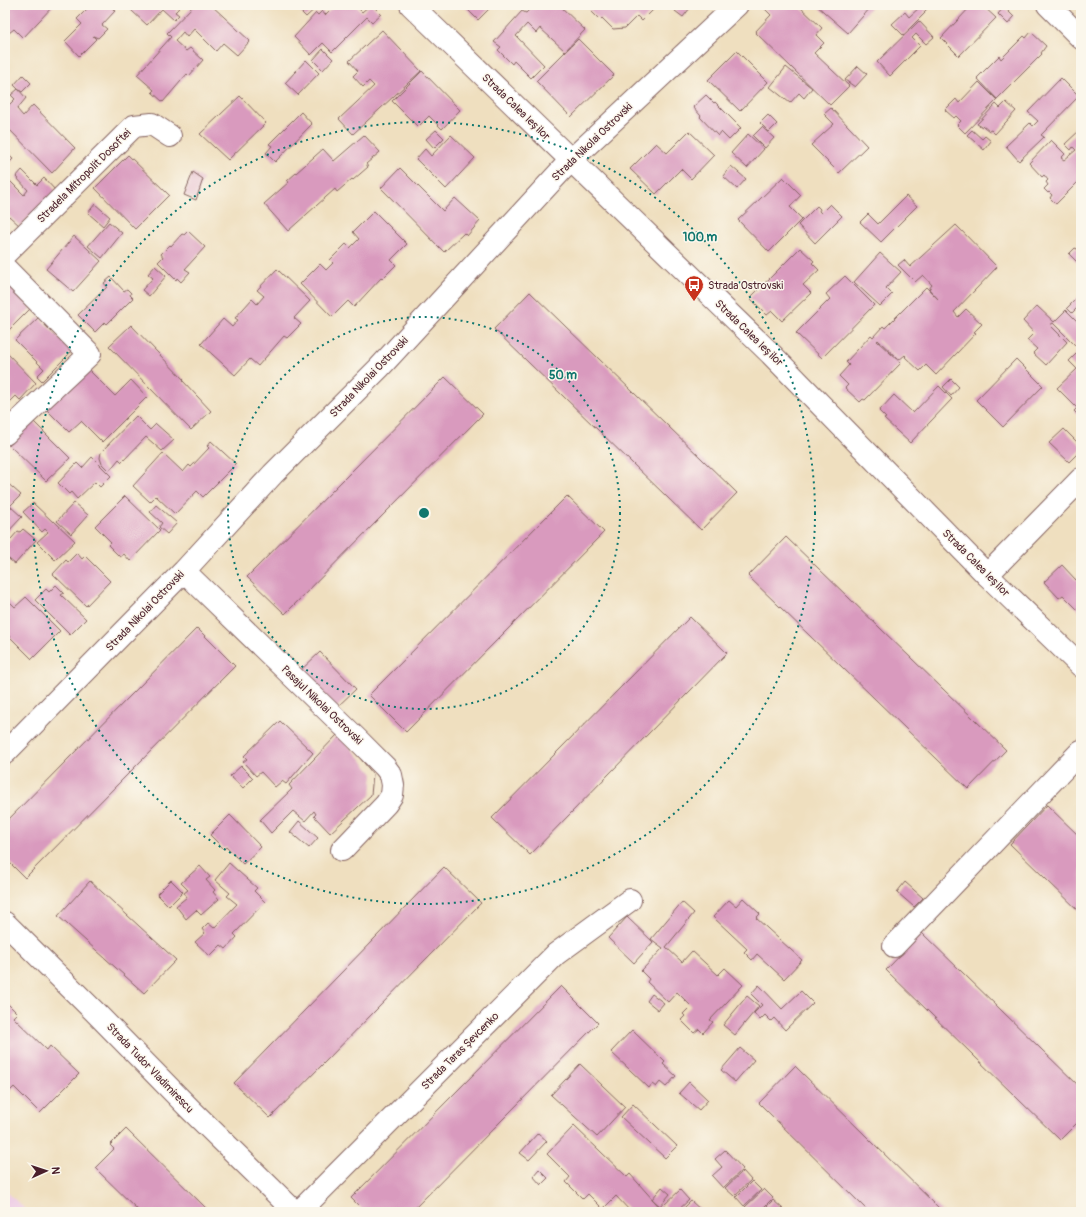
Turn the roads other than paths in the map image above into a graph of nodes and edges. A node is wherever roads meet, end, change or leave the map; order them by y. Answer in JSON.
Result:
{"nodes":[{"id":1,"x":411,"y":5,"type":"edge"},
{"id":2,"x":737,"y":5,"type":"edge"},
{"id":3,"x":1048,"y":5,"type":"edge"},
{"id":4,"x":1081,"y":38,"type":"edge"},
{"id":5,"x":170,"y":136,"type":"dead end"},
{"id":6,"x":570,"y":161,"type":"junction"},
{"id":7,"x":5,"y":254,"type":"edge"},
{"id":8,"x":5,"y":268,"type":"edge"},
{"id":9,"x":5,"y":434,"type":"edge"},
{"id":10,"x":1081,"y":478,"type":"edge"},
{"id":11,"x":184,"y":571,"type":"junction"},
{"id":12,"x":987,"y":574,"type":"junction"},
{"id":13,"x":1081,"y":666,"type":"edge"},
{"id":14,"x":1081,"y":750,"type":"edge"},
{"id":15,"x":5,"y":753,"type":"edge"},
{"id":16,"x":342,"y":850,"type":"dead end"},
{"id":17,"x":630,"y":900,"type":"dead end"},
{"id":18,"x":5,"y":923,"type":"edge"},
{"id":19,"x":894,"y":946,"type":"dead end"},
{"id":20,"x":295,"y":1212,"type":"edge"},
{"id":21,"x":299,"y":1212,"type":"edge"}],
"edges":[{"from":1,"to":6,"type":"street","name":"Strada Calea Ieșilor"},
{"from":2,"to":6,"type":"street","name":"Strada Nikolai Ostrovski"},
{"from":3,"to":4,"type":"street"},
{"from":5,"to":7,"type":"street","name":"Stradela Mitropolit Dosoftei"},
{"from":6,"to":11,"type":"street","name":"Strada Nikolai Ostrovski"},
{"from":6,"to":12,"type":"street","name":"Strada Calea Ieșilor"},
{"from":8,"to":9,"type":"street"},
{"from":10,"to":12,"type":"street"},
{"from":11,"to":15,"type":"street","name":"Strada Nikolai Ostrovski"},
{"from":11,"to":16,"type":"street","name":"Pasajul Nikolai Ostrovski"},
{"from":12,"to":13,"type":"street","name":"Strada Calea Ieșilor"},
{"from":14,"to":19,"type":"street"},
{"from":17,"to":21,"type":"street","name":"Strada Taras Șevcenko"},
{"from":18,"to":20,"type":"street","name":"Strada Tudor Vladimirescu"}]}
